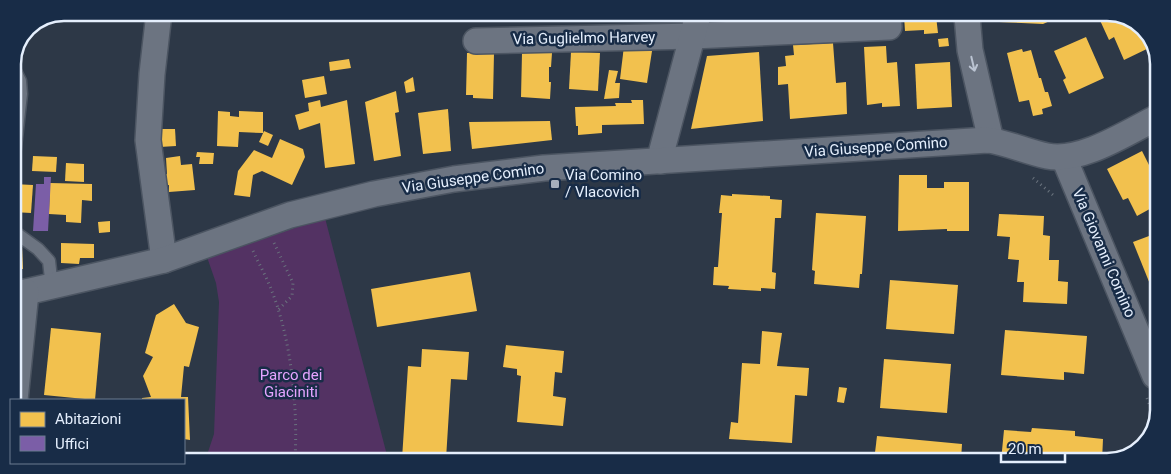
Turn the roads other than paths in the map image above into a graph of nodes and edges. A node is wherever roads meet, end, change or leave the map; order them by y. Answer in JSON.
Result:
{"nodes":[{"id":1,"x":158,"y":21,"type":"edge"},
{"id":2,"x":888,"y":21,"type":"edge"},
{"id":3,"x":967,"y":21,"type":"edge"},
{"id":4,"x":696,"y":25,"type":"edge"},
{"id":5,"x":476,"y":41,"type":"dead end"},
{"id":6,"x":1150,"y":121,"type":"edge"},
{"id":7,"x":988,"y":140,"type":"junction"},
{"id":8,"x":1064,"y":158,"type":"junction"},
{"id":9,"x":661,"y":161,"type":"junction"},
{"id":10,"x":21,"y":237,"type":"edge"},
{"id":11,"x":164,"y":260,"type":"junction"},
{"id":12,"x":52,"y":287,"type":"junction"},
{"id":13,"x":21,"y":294,"type":"edge"},
{"id":14,"x":1150,"y":383,"type":"edge"}],
"edges":[{"from":1,"to":11,"type":"street"},
{"from":2,"to":4,"type":"street","name":"Via Guglielmo Harvey"},
{"from":3,"to":7,"type":"street","one_way":true},
{"from":4,"to":5,"type":"street","name":"Via Guglielmo Harvey"},
{"from":4,"to":9,"type":"street"},
{"from":6,"to":8,"type":"street"},
{"from":7,"to":8,"type":"street","name":"Via Giuseppe Comino"},
{"from":7,"to":9,"type":"street","name":"Via Giuseppe Comino"},
{"from":8,"to":14,"type":"street","name":"Via Giovanni Comino"},
{"from":9,"to":11,"type":"street","name":"Via Giuseppe Comino"},
{"from":10,"to":12,"type":"lane"},
{"from":11,"to":12,"type":"street","name":"Via Giuseppe Comino"},
{"from":12,"to":13,"type":"street","name":"Via Giuseppe Comino"}]}
